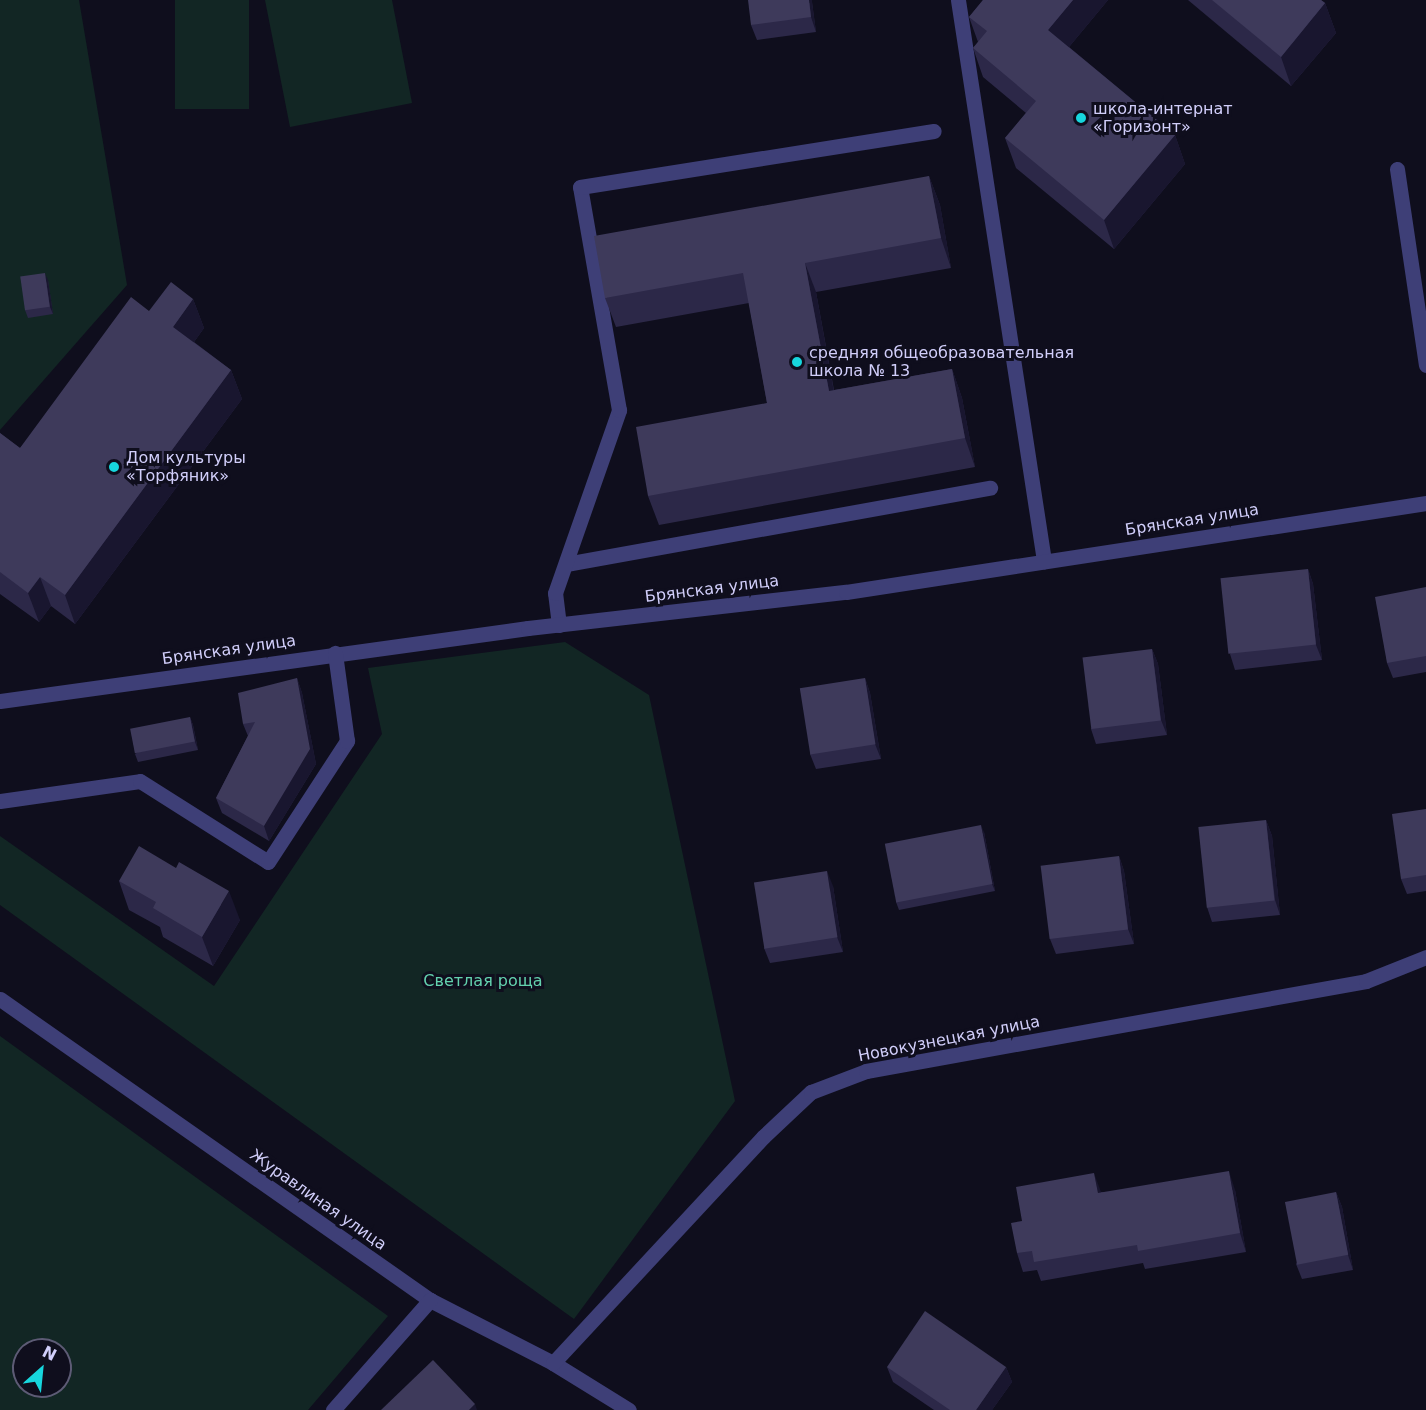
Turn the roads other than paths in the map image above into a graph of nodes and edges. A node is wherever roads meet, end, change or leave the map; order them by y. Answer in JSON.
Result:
{"nodes":[{"id":1,"x":958,"y":0,"type":"edge"},
{"id":2,"x":934,"y":130,"type":"dead end"},
{"id":3,"x":1397,"y":169,"type":"dead end"},
{"id":4,"x":1426,"y":365,"type":"edge"},
{"id":5,"x":990,"y":488,"type":"dead end"},
{"id":6,"x":1426,"y":503,"type":"edge"},
{"id":7,"x":1044,"y":561,"type":"junction"},
{"id":8,"x":566,"y":564,"type":"junction"},
{"id":9,"x":559,"y":625,"type":"junction"},
{"id":10,"x":335,"y":653,"type":"junction"},
{"id":11,"x":0,"y":700,"type":"edge"},
{"id":12,"x":0,"y":801,"type":"edge"},
{"id":13,"x":1426,"y":957,"type":"edge"},
{"id":14,"x":0,"y":999,"type":"edge"},
{"id":15,"x":430,"y":1300,"type":"junction"},
{"id":16,"x":553,"y":1363,"type":"junction"},
{"id":17,"x":333,"y":1410,"type":"edge"},
{"id":18,"x":629,"y":1410,"type":"edge"}],
"edges":[{"from":1,"to":7,"type":"street"},
{"from":2,"to":8,"type":"street"},
{"from":3,"to":4,"type":"street"},
{"from":5,"to":8,"type":"street"},
{"from":6,"to":7,"type":"street","name":"Брянская улица"},
{"from":7,"to":9,"type":"street","name":"Брянская улица"},
{"from":8,"to":9,"type":"street"},
{"from":9,"to":10,"type":"street","name":"Брянская улица"},
{"from":10,"to":11,"type":"street","name":"Брянская улица"},
{"from":10,"to":12,"type":"street"},
{"from":13,"to":16,"type":"street","name":"Новокузнецкая улица"},
{"from":14,"to":15,"type":"street","name":"Журавлиная улица"},
{"from":15,"to":16,"type":"street","name":"Журавлиная улица"},
{"from":15,"to":17,"type":"street"},
{"from":16,"to":18,"type":"street","name":"Журавлиная улица"}]}
